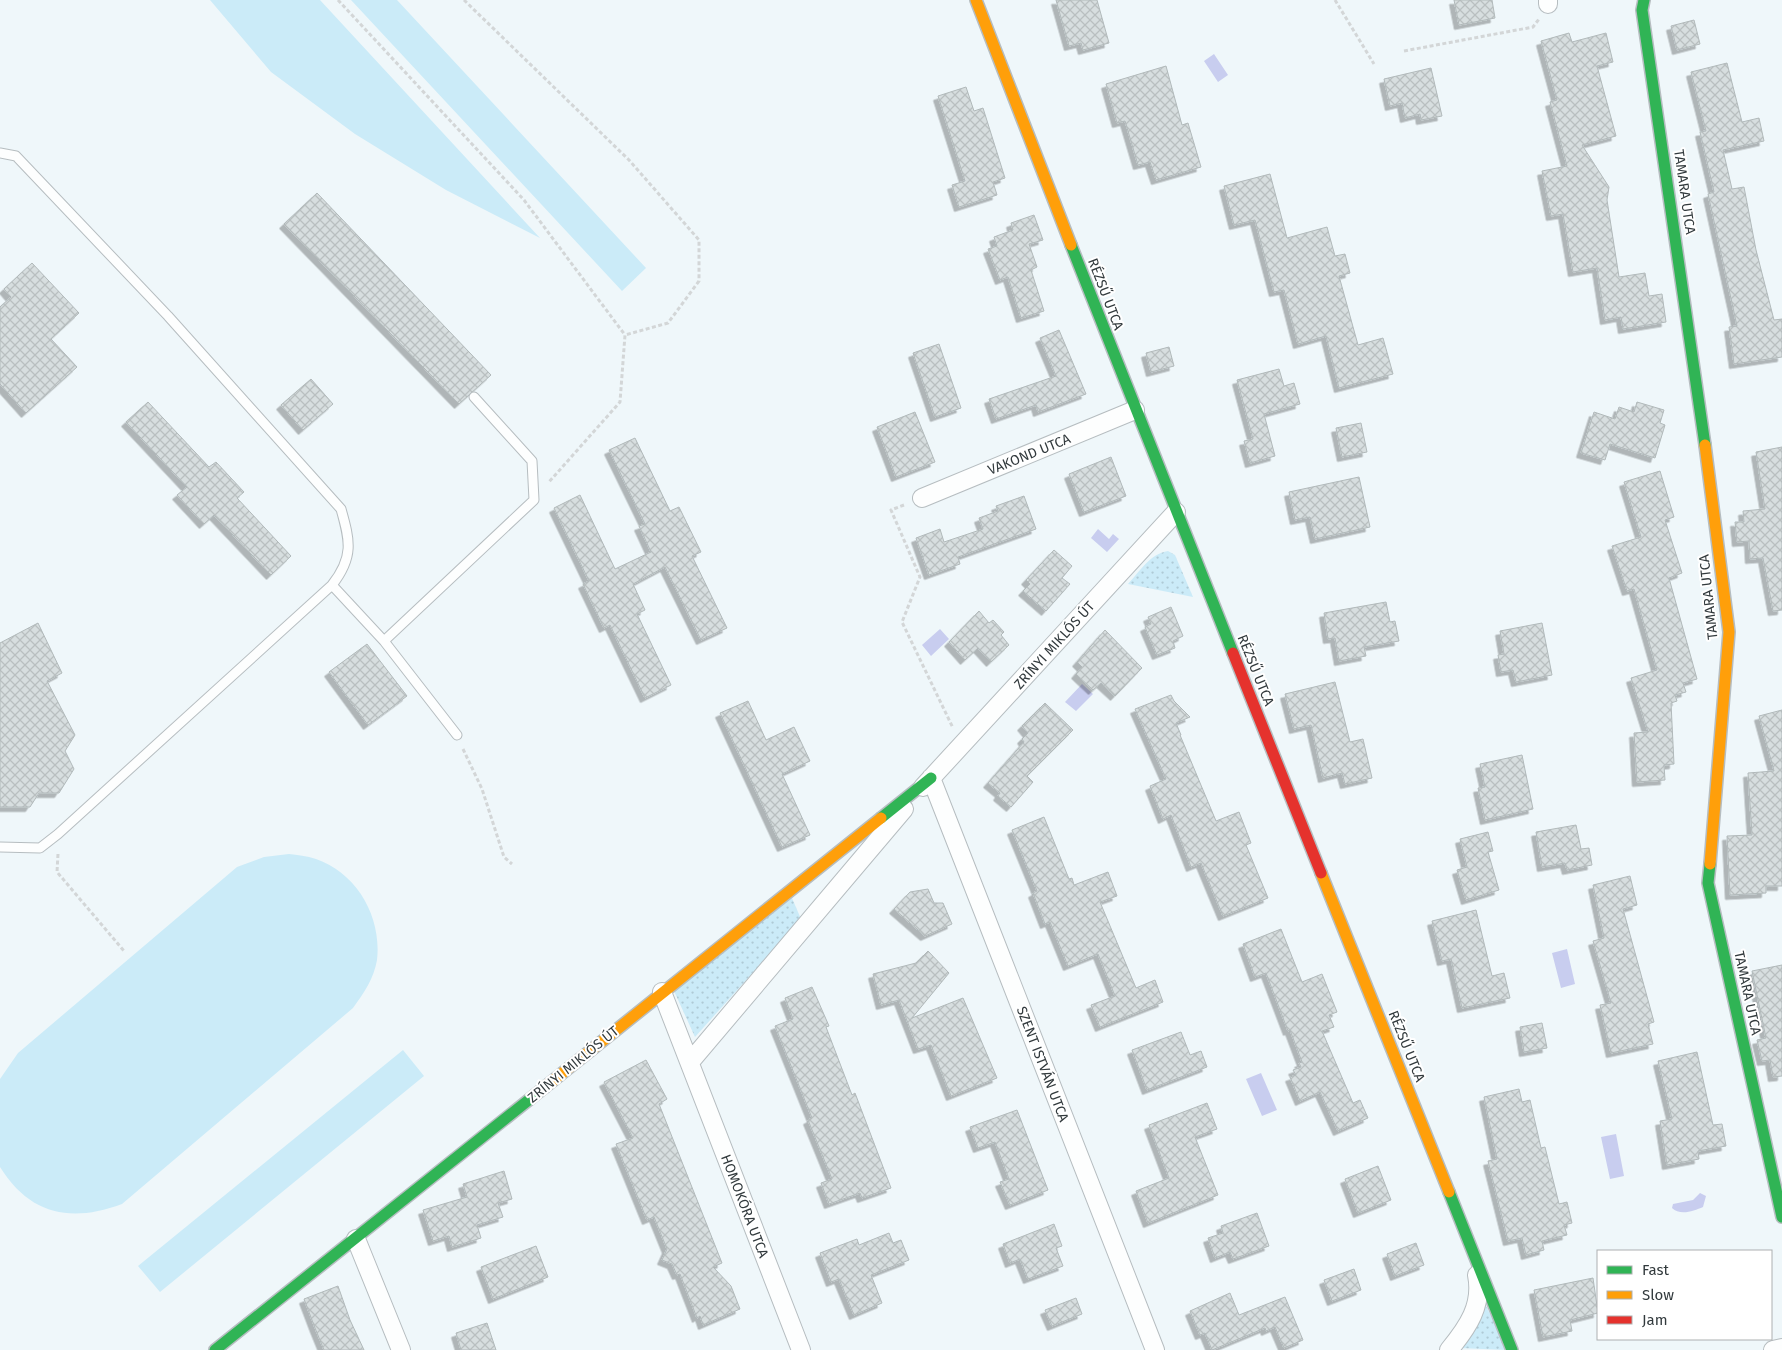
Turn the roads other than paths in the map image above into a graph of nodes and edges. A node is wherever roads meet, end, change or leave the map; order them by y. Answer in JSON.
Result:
{"nodes":[{"id":1,"x":976,"y":0,"type":"edge"},
{"id":2,"x":1644,"y":0,"type":"edge"},
{"id":3,"x":0,"y":153,"type":"edge"},
{"id":4,"x":474,"y":397,"type":"dead end"},
{"id":5,"x":1135,"y":410,"type":"junction"},
{"id":6,"x":922,"y":498,"type":"road end"},
{"id":7,"x":1176,"y":512,"type":"junction"},
{"id":8,"x":332,"y":585,"type":"junction"},
{"id":9,"x":384,"y":641,"type":"junction"},
{"id":10,"x":457,"y":735,"type":"road end"},
{"id":11,"x":931,"y":778,"type":"junction"},
{"id":12,"x":0,"y":847,"type":"edge"},
{"id":13,"x":662,"y":992,"type":"junction"},
{"id":14,"x":690,"y":1062,"type":"junction"},
{"id":15,"x":1782,"y":1217,"type":"edge"},
{"id":16,"x":356,"y":1239,"type":"junction"},
{"id":17,"x":1473,"y":1250,"type":"junction"},
{"id":18,"x":1782,"y":1348,"type":"edge"},
{"id":19,"x":215,"y":1350,"type":"edge"},
{"id":20,"x":401,"y":1350,"type":"edge"},
{"id":21,"x":801,"y":1350,"type":"edge"},
{"id":22,"x":1155,"y":1350,"type":"edge"},
{"id":23,"x":1449,"y":1350,"type":"edge"},
{"id":24,"x":1512,"y":1350,"type":"edge"},
{"id":25,"x":1773,"y":1350,"type":"edge"}],
"edges":[{"from":1,"to":5,"type":"street","name":"RÉZSŰ UTCA"},
{"from":2,"to":15,"type":"street","name":"TAMARA UTCA"},
{"from":3,"to":8,"type":"lane"},
{"from":4,"to":9,"type":"lane"},
{"from":5,"to":6,"type":"street","name":"VAKOND UTCA"},
{"from":5,"to":7,"type":"street","name":"RÉZSŰ UTCA"},
{"from":7,"to":11,"type":"street","name":"ZRÍNYI MIKLÓS ÚT"},
{"from":7,"to":17,"type":"street","name":"RÉZSŰ UTCA"},
{"from":8,"to":9,"type":"lane"},
{"from":8,"to":12,"type":"lane"},
{"from":9,"to":10,"type":"lane"},
{"from":11,"to":13,"type":"street","name":"ZRÍNYI MIKLÓS ÚT"},
{"from":11,"to":14,"type":"street","name":"ZRÍNYI MIKLÓS ÚT"},
{"from":11,"to":22,"type":"street","name":"SZENT ISTVÁN UTCA"},
{"from":13,"to":14,"type":"street","name":"HOMOKÓRA UTCA"},
{"from":13,"to":16,"type":"street","name":"ZRÍNYI MIKLÓS ÚT"},
{"from":14,"to":21,"type":"street","name":"HOMOKÓRA UTCA"},
{"from":16,"to":19,"type":"street","name":"ZRÍNYI MIKLÓS ÚT"},
{"from":16,"to":20,"type":"street"},
{"from":17,"to":23,"type":"street"},
{"from":17,"to":24,"type":"street","name":"RÉZSŰ UTCA"},
{"from":18,"to":25,"type":"street"}]}
